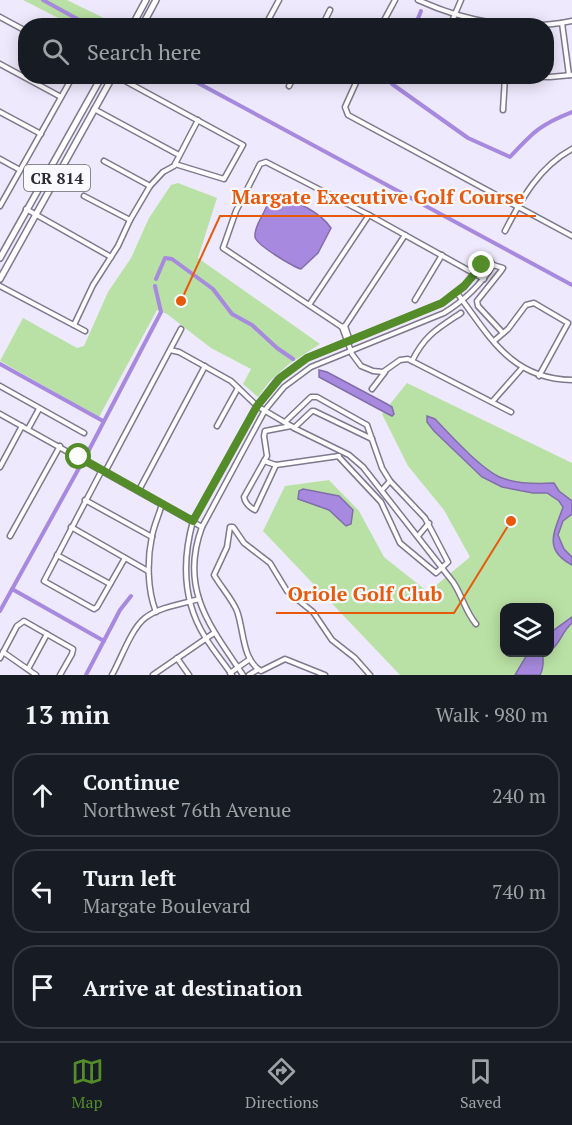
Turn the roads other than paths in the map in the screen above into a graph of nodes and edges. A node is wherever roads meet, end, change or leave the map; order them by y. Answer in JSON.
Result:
{"nodes":[{"id":1,"x":146,"y":0,"type":"edge"},
{"id":2,"x":156,"y":0,"type":"edge"},
{"id":3,"x":279,"y":0,"type":"edge"},
{"id":4,"x":395,"y":0,"type":"edge"},
{"id":5,"x":418,"y":0,"type":"edge"},
{"id":6,"x":461,"y":0,"type":"edge"},
{"id":7,"x":330,"y":10,"type":"dead end"},
{"id":8,"x":455,"y":15,"type":"junction"},
{"id":9,"x":0,"y":18,"type":"edge"},
{"id":10,"x":136,"y":18,"type":"edge"},
{"id":11,"x":146,"y":18,"type":"edge"},
{"id":12,"x":270,"y":18,"type":"edge"},
{"id":13,"x":326,"y":18,"type":"edge"},
{"id":14,"x":385,"y":18,"type":"edge"},
{"id":15,"x":454,"y":18,"type":"edge"},
{"id":16,"x":466,"y":18,"type":"edge"},
{"id":17,"x":572,"y":21,"type":"edge"},
{"id":18,"x":554,"y":23,"type":"edge"},
{"id":19,"x":562,"y":23,"type":"junction"},
{"id":20,"x":18,"y":27,"type":"edge"},
{"id":21,"x":0,"y":64,"type":"edge"},
{"id":22,"x":18,"y":74,"type":"edge"},
{"id":23,"x":571,"y":75,"type":"edge"},
{"id":24,"x":554,"y":77,"type":"edge"},
{"id":25,"x":36,"y":84,"type":"edge"},
{"id":26,"x":68,"y":84,"type":"edge"},
{"id":27,"x":97,"y":84,"type":"edge"},
{"id":28,"x":110,"y":84,"type":"edge"},
{"id":29,"x":130,"y":84,"type":"edge"},
{"id":30,"x":355,"y":84,"type":"edge"},
{"id":31,"x":505,"y":84,"type":"edge"},
{"id":32,"x":61,"y":98,"type":"junction"},
{"id":33,"x":94,"y":110,"type":"junction"},
{"id":34,"x":503,"y":110,"type":"dead end"},
{"id":35,"x":0,"y":112,"type":"edge"},
{"id":36,"x":198,"y":120,"type":"junction"},
{"id":37,"x":41,"y":134,"type":"junction"},
{"id":38,"x":572,"y":149,"type":"edge"},
{"id":39,"x":179,"y":155,"type":"junction"},
{"id":40,"x":0,"y":159,"type":"edge"},
{"id":41,"x":104,"y":161,"type":"dead end"},
{"id":42,"x":175,"y":164,"type":"junction"},
{"id":43,"x":20,"y":170,"type":"junction"},
{"id":44,"x":150,"y":186,"type":"junction"},
{"id":45,"x":84,"y":196,"type":"dead end"},
{"id":46,"x":0,"y":206,"type":"edge"},
{"id":47,"x":518,"y":206,"type":"junction"},
{"id":48,"x":27,"y":209,"type":"junction"},
{"id":49,"x":36,"y":215,"type":"junction"},
{"id":50,"x":369,"y":215,"type":"junction"},
{"id":51,"x":130,"y":220,"type":"junction"},
{"id":52,"x":505,"y":231,"type":"dead end"},
{"id":53,"x":405,"y":235,"type":"junction"},
{"id":54,"x":572,"y":236,"type":"edge"},
{"id":55,"x":442,"y":255,"type":"junction"},
{"id":56,"x":111,"y":257,"type":"junction"},
{"id":57,"x":0,"y":258,"type":"edge"},
{"id":58,"x":494,"y":265,"type":"junction"},
{"id":59,"x":476,"y":273,"type":"junction"},
{"id":60,"x":0,"y":279,"type":"edge"},
{"id":61,"x":484,"y":279,"type":"junction"},
{"id":62,"x":0,"y":286,"type":"edge"},
{"id":63,"x":457,"y":293,"type":"junction"},
{"id":64,"x":415,"y":300,"type":"dead end"},
{"id":65,"x":463,"y":301,"type":"junction"},
{"id":66,"x":309,"y":305,"type":"junction"},
{"id":67,"x":461,"y":313,"type":"dead end"},
{"id":68,"x":74,"y":325,"type":"junction"},
{"id":69,"x":343,"y":327,"type":"junction"},
{"id":70,"x":181,"y":329,"type":"dead end"},
{"id":71,"x":85,"y":331,"type":"dead end"},
{"id":72,"x":504,"y":333,"type":"junction"},
{"id":73,"x":494,"y":340,"type":"junction"},
{"id":74,"x":349,"y":341,"type":"junction"},
{"id":75,"x":170,"y":350,"type":"junction"},
{"id":76,"x":351,"y":350,"type":"junction"},
{"id":77,"x":412,"y":361,"type":"junction"},
{"id":78,"x":205,"y":366,"type":"junction"},
{"id":79,"x":522,"y":368,"type":"junction"},
{"id":80,"x":386,"y":371,"type":"junction"},
{"id":81,"x":539,"y":376,"type":"junction"},
{"id":82,"x":572,"y":381,"type":"edge"},
{"id":83,"x":0,"y":386,"type":"edge"},
{"id":84,"x":238,"y":388,"type":"junction"},
{"id":85,"x":372,"y":389,"type":"dead end"},
{"id":86,"x":492,"y":402,"type":"junction"},
{"id":87,"x":257,"y":406,"type":"junction"},
{"id":88,"x":39,"y":409,"type":"junction"},
{"id":89,"x":265,"y":410,"type":"junction"},
{"id":90,"x":511,"y":412,"type":"dead end"},
{"id":91,"x":0,"y":414,"type":"edge"},
{"id":92,"x":285,"y":422,"type":"junction"},
{"id":93,"x":22,"y":426,"type":"junction"},
{"id":94,"x":217,"y":426,"type":"dead end"},
{"id":95,"x":293,"y":427,"type":"junction"},
{"id":96,"x":28,"y":429,"type":"junction"},
{"id":97,"x":84,"y":433,"type":"dead end"},
{"id":98,"x":372,"y":439,"type":"junction"},
{"id":99,"x":60,"y":446,"type":"junction"},
{"id":100,"x":344,"y":453,"type":"junction"},
{"id":101,"x":338,"y":456,"type":"junction"},
{"id":102,"x":264,"y":461,"type":"junction"},
{"id":103,"x":276,"y":465,"type":"junction"},
{"id":104,"x":0,"y":467,"type":"edge"},
{"id":105,"x":104,"y":471,"type":"junction"},
{"id":106,"x":390,"y":481,"type":"junction"},
{"id":107,"x":138,"y":490,"type":"junction"},
{"id":108,"x":382,"y":490,"type":"junction"},
{"id":109,"x":86,"y":500,"type":"junction"},
{"id":110,"x":162,"y":504,"type":"junction"},
{"id":111,"x":193,"y":521,"type":"junction"},
{"id":112,"x":429,"y":524,"type":"junction"},
{"id":113,"x":71,"y":526,"type":"junction"},
{"id":114,"x":202,"y":527,"type":"junction"},
{"id":115,"x":10,"y":536,"type":"dead end"},
{"id":116,"x":418,"y":536,"type":"junction"},
{"id":117,"x":152,"y":537,"type":"junction"},
{"id":118,"x":57,"y":555,"type":"junction"},
{"id":119,"x":125,"y":558,"type":"junction"},
{"id":120,"x":442,"y":568,"type":"junction"},
{"id":121,"x":148,"y":571,"type":"junction"},
{"id":122,"x":110,"y":584,"type":"junction"},
{"id":123,"x":199,"y":599,"type":"junction"},
{"id":124,"x":189,"y":602,"type":"junction"},
{"id":125,"x":156,"y":612,"type":"junction"},
{"id":126,"x":476,"y":624,"type":"dead end"},
{"id":127,"x":214,"y":633,"type":"junction"},
{"id":128,"x":48,"y":634,"type":"junction"},
{"id":129,"x":206,"y":638,"type":"junction"},
{"id":130,"x":3,"y":652,"type":"junction"},
{"id":131,"x":0,"y":658,"type":"edge"},
{"id":132,"x":177,"y":658,"type":"junction"},
{"id":133,"x":250,"y":659,"type":"junction"},
{"id":134,"x":238,"y":667,"type":"junction"},
{"id":135,"x":28,"y":669,"type":"junction"},
{"id":136,"x":257,"y":670,"type":"junction"},
{"id":137,"x":231,"y":674,"type":"edge"},
{"id":138,"x":36,"y":675,"type":"edge"},
{"id":139,"x":60,"y":675,"type":"edge"},
{"id":140,"x":113,"y":675,"type":"edge"},
{"id":141,"x":153,"y":675,"type":"edge"},
{"id":142,"x":189,"y":675,"type":"edge"},
{"id":143,"x":243,"y":675,"type":"edge"},
{"id":144,"x":249,"y":675,"type":"edge"},
{"id":145,"x":325,"y":675,"type":"edge"},
{"id":146,"x":370,"y":675,"type":"edge"}],
"edges":[{"from":1,"to":10,"type":"main road"},
{"from":2,"to":11,"type":"main road"},
{"from":3,"to":12,"type":"street"},
{"from":4,"to":14,"type":"street"},
{"from":5,"to":8,"type":"street"},
{"from":6,"to":8,"type":"street"},
{"from":7,"to":13,"type":"street"},
{"from":8,"to":15,"type":"street"},
{"from":8,"to":16,"type":"street"},
{"from":9,"to":20,"type":"street"},
{"from":17,"to":19,"type":"street"},
{"from":18,"to":19,"type":"street"},
{"from":19,"to":23,"type":"street"},
{"from":21,"to":22,"type":"street"},
{"from":23,"to":24,"type":"street"},
{"from":25,"to":32,"type":"street"},
{"from":26,"to":32,"type":"street"},
{"from":27,"to":48,"type":"main road","number":"CR 814"},
{"from":28,"to":33,"type":"main road","number":"CR 814"},
{"from":29,"to":36,"type":"street"},
{"from":30,"to":47,"type":"street"},
{"from":31,"to":34,"type":"street"},
{"from":32,"to":37,"type":"street"},
{"from":33,"to":39,"type":"street"},
{"from":33,"to":49,"type":"main road","number":"CR 814"},
{"from":35,"to":37,"type":"street"},
{"from":36,"to":39,"type":"street"},
{"from":36,"to":42,"type":"street"},
{"from":37,"to":43,"type":"street"},
{"from":38,"to":47,"type":"street"},
{"from":39,"to":42,"type":"street"},
{"from":40,"to":43,"type":"street"},
{"from":41,"to":44,"type":"street"},
{"from":42,"to":44,"type":"street"},
{"from":43,"to":46,"type":"street"},
{"from":44,"to":51,"type":"street"},
{"from":45,"to":51,"type":"street"},
{"from":47,"to":52,"type":"street"},
{"from":47,"to":54,"type":"street"},
{"from":48,"to":49,"type":"street"},
{"from":48,"to":57,"type":"main road","number":"CR 814"},
{"from":49,"to":56,"type":"street"},
{"from":49,"to":60,"type":"main road","number":"CR 814"},
{"from":50,"to":53,"type":"street"},
{"from":50,"to":66,"type":"street"},
{"from":50,"to":66,"type":"street"},
{"from":51,"to":56,"type":"street"},
{"from":53,"to":55,"type":"street"},
{"from":53,"to":69,"type":"street"},
{"from":55,"to":59,"type":"street"},
{"from":55,"to":64,"type":"street"},
{"from":56,"to":68,"type":"street"},
{"from":58,"to":59,"type":"street"},
{"from":58,"to":61,"type":"street"},
{"from":58,"to":72,"type":"street"},
{"from":59,"to":61,"type":"street"},
{"from":59,"to":63,"type":"street"},
{"from":61,"to":65,"type":"street"},
{"from":62,"to":68,"type":"street"},
{"from":63,"to":65,"type":"street"},
{"from":63,"to":74,"type":"street"},
{"from":65,"to":73,"type":"street"},
{"from":65,"to":76,"type":"street"},
{"from":66,"to":69,"type":"street"},
{"from":67,"to":77,"type":"street"},
{"from":68,"to":71,"type":"street"},
{"from":69,"to":74,"type":"street"},
{"from":70,"to":75,"type":"street"},
{"from":72,"to":73,"type":"street"},
{"from":72,"to":81,"type":"street"},
{"from":73,"to":79,"type":"street"},
{"from":74,"to":76,"type":"street"},
{"from":74,"to":87,"type":"street"},
{"from":75,"to":78,"type":"street"},
{"from":75,"to":105,"type":"street"},
{"from":76,"to":80,"type":"street"},
{"from":76,"to":89,"type":"street"},
{"from":77,"to":80,"type":"street"},
{"from":77,"to":86,"type":"street"},
{"from":78,"to":84,"type":"street"},
{"from":78,"to":107,"type":"street"},
{"from":79,"to":81,"type":"street"},
{"from":79,"to":86,"type":"street"},
{"from":80,"to":85,"type":"street"},
{"from":81,"to":82,"type":"street"},
{"from":83,"to":88,"type":"street"},
{"from":84,"to":87,"type":"street"},
{"from":84,"to":94,"type":"street"},
{"from":86,"to":90,"type":"street"},
{"from":87,"to":89,"type":"street"},
{"from":87,"to":111,"type":"street"},
{"from":88,"to":96,"type":"street"},
{"from":88,"to":97,"type":"street"},
{"from":89,"to":92,"type":"street"},
{"from":89,"to":114,"type":"street"},
{"from":91,"to":93,"type":"street"},
{"from":92,"to":95,"type":"street"},
{"from":92,"to":98,"type":"street"},
{"from":93,"to":96,"type":"street"},
{"from":93,"to":104,"type":"street"},
{"from":95,"to":98,"type":"street"},
{"from":95,"to":100,"type":"street"},
{"from":95,"to":102,"type":"street"},
{"from":96,"to":99,"type":"street"},
{"from":98,"to":106,"type":"street"},
{"from":99,"to":105,"type":"street"},
{"from":99,"to":115,"type":"street"},
{"from":100,"to":101,"type":"street"},
{"from":100,"to":108,"type":"street"},
{"from":101,"to":103,"type":"street"},
{"from":101,"to":120,"type":"street"},
{"from":102,"to":103,"type":"street"},
{"from":102,"to":103,"type":"street"},
{"from":105,"to":107,"type":"street"},
{"from":105,"to":109,"type":"street"},
{"from":106,"to":108,"type":"street"},
{"from":106,"to":112,"type":"street"},
{"from":107,"to":110,"type":"street"},
{"from":108,"to":116,"type":"street"},
{"from":109,"to":113,"type":"street"},
{"from":109,"to":117,"type":"street"},
{"from":110,"to":111,"type":"street"},
{"from":110,"to":117,"type":"street"},
{"from":111,"to":114,"type":"street"},
{"from":111,"to":124,"type":"street"},
{"from":112,"to":116,"type":"street"},
{"from":112,"to":120,"type":"street"},
{"from":113,"to":118,"type":"street"},
{"from":113,"to":119,"type":"street"},
{"from":114,"to":123,"type":"street"},
{"from":116,"to":120,"type":"street"},
{"from":117,"to":121,"type":"street"},
{"from":118,"to":122,"type":"street"},
{"from":118,"to":122,"type":"street"},
{"from":119,"to":121,"type":"street"},
{"from":119,"to":122,"type":"street"},
{"from":120,"to":126,"type":"street"},
{"from":121,"to":125,"type":"street"},
{"from":123,"to":124,"type":"street"},
{"from":123,"to":127,"type":"street"},
{"from":124,"to":125,"type":"street"},
{"from":124,"to":129,"type":"street"},
{"from":125,"to":140,"type":"street"},
{"from":127,"to":129,"type":"street"},
{"from":127,"to":134,"type":"street"},
{"from":128,"to":130,"type":"street"},
{"from":128,"to":135,"type":"street"},
{"from":128,"to":139,"type":"street"},
{"from":129,"to":132,"type":"street"},
{"from":129,"to":137,"type":"street"},
{"from":130,"to":131,"type":"street"},
{"from":130,"to":135,"type":"street"},
{"from":132,"to":141,"type":"street"},
{"from":132,"to":142,"type":"street"},
{"from":133,"to":134,"type":"street"},
{"from":133,"to":136,"type":"street"},
{"from":133,"to":146,"type":"street"},
{"from":134,"to":137,"type":"street"},
{"from":134,"to":143,"type":"street"},
{"from":135,"to":138,"type":"street"},
{"from":136,"to":144,"type":"street"},
{"from":136,"to":145,"type":"street"}]}
